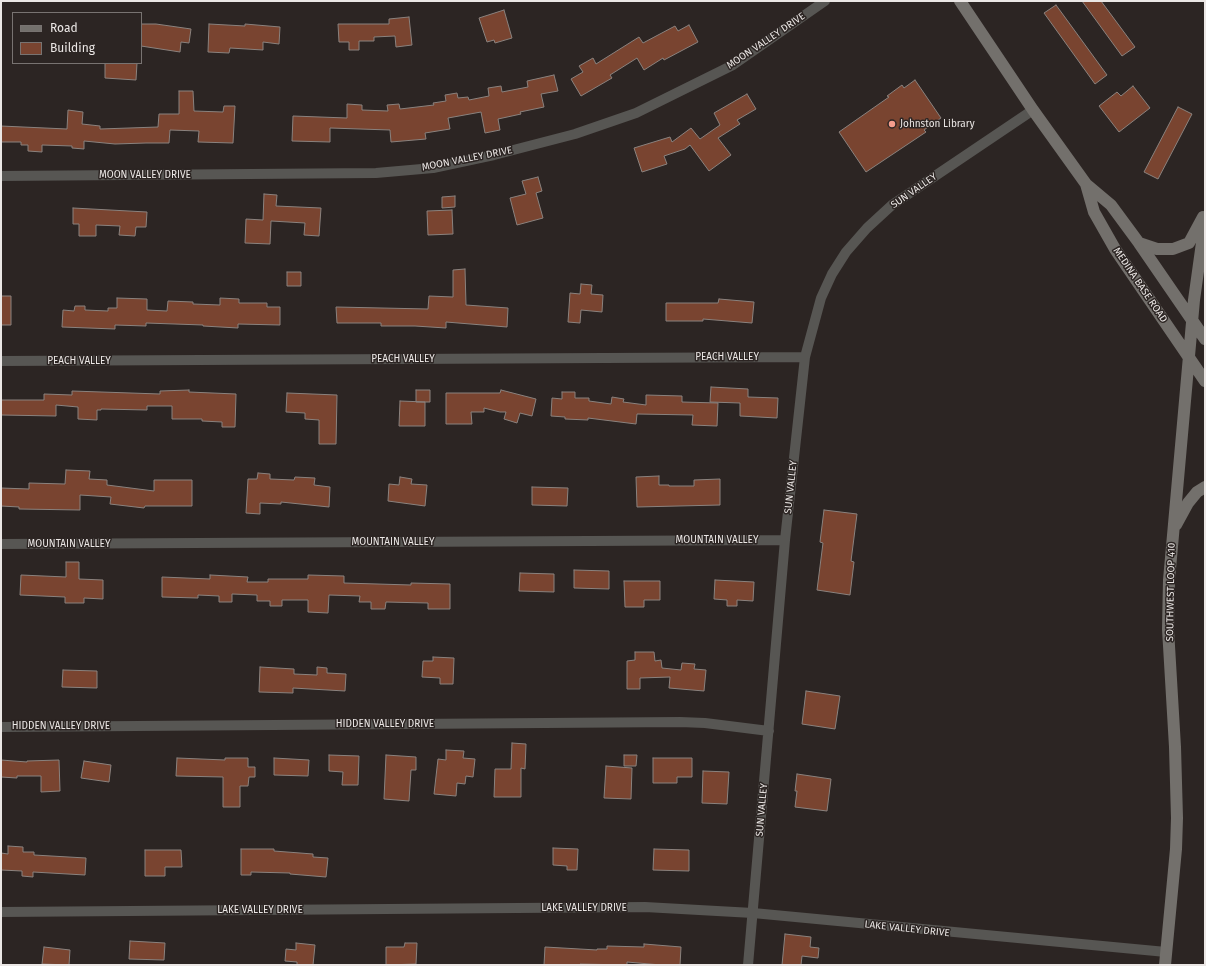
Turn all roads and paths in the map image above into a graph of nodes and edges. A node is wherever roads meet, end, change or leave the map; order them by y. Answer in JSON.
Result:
{"nodes":[{"id":1,"x":825,"y":1,"type":"edge"},
{"id":2,"x":960,"y":1,"type":"edge"},
{"id":3,"x":1033,"y":110,"type":"junction"},
{"id":4,"x":1,"y":176,"type":"edge"},
{"id":5,"x":1086,"y":184,"type":"junction"},
{"id":6,"x":1205,"y":213,"type":"edge"},
{"id":7,"x":1205,"y":221,"type":"edge"},
{"id":8,"x":1139,"y":243,"type":"junction"},
{"id":9,"x":1192,"y":320,"type":"junction"},
{"id":10,"x":1205,"y":339,"type":"edge"},
{"id":11,"x":805,"y":357,"type":"junction"},
{"id":12,"x":1189,"y":358,"type":"junction"},
{"id":13,"x":1,"y":361,"type":"edge"},
{"id":14,"x":1205,"y":381,"type":"edge"},
{"id":15,"x":1205,"y":487,"type":"edge"},
{"id":16,"x":1172,"y":536,"type":"junction"},
{"id":17,"x":785,"y":540,"type":"junction"},
{"id":18,"x":1,"y":544,"type":"edge"},
{"id":19,"x":1,"y":727,"type":"edge"},
{"id":20,"x":768,"y":731,"type":"junction"},
{"id":21,"x":1,"y":912,"type":"edge"},
{"id":22,"x":753,"y":913,"type":"junction"},
{"id":23,"x":1166,"y":952,"type":"junction"},
{"id":24,"x":748,"y":965,"type":"edge"},
{"id":25,"x":1165,"y":965,"type":"edge"}],
"edges":[{"from":1,"to":4,"type":"street","name":"MOON VALLEY DRIVE"},
{"from":2,"to":3,"type":"main road","name":"MEDINA BASE ROAD"},
{"from":3,"to":5,"type":"main road","name":"MEDINA BASE ROAD"},
{"from":3,"to":11,"type":"street","name":"SUN VALLEY"},
{"from":5,"to":8,"type":"main road","name":"MEDINA BASE ROAD"},
{"from":5,"to":12,"type":"main road","name":"MEDINA BASE ROAD"},
{"from":6,"to":8,"type":"main road"},
{"from":7,"to":9,"type":"main road","name":"SOUTHWEST LOOP 410"},
{"from":8,"to":9,"type":"main road","name":"MEDINA BASE ROAD"},
{"from":9,"to":10,"type":"main road","name":"MEDINA BASE ROAD"},
{"from":9,"to":12,"type":"main road","name":"SOUTHWEST LOOP 410"},
{"from":11,"to":13,"type":"street","name":"PEACH VALLEY"},
{"from":11,"to":17,"type":"street","name":"SUN VALLEY"},
{"from":12,"to":14,"type":"main road","name":"MEDINA BASE ROAD"},
{"from":12,"to":16,"type":"main road","name":"SOUTHWEST LOOP 410"},
{"from":15,"to":16,"type":"main road"},
{"from":16,"to":23,"type":"main road","name":"SOUTHWEST LOOP 410"},
{"from":17,"to":18,"type":"street","name":"MOUNTAIN VALLEY"},
{"from":17,"to":20,"type":"street","name":"SUN VALLEY"},
{"from":19,"to":20,"type":"street","name":"HIDDEN VALLEY DRIVE"},
{"from":20,"to":22,"type":"street","name":"SUN VALLEY"},
{"from":21,"to":22,"type":"street","name":"LAKE VALLEY DRIVE"},
{"from":22,"to":23,"type":"street","name":"LAKE VALLEY DRIVE"},
{"from":22,"to":24,"type":"street","name":"SUN VALLEY"},
{"from":23,"to":25,"type":"main road","name":"SOUTHWEST LOOP 410"}]}
